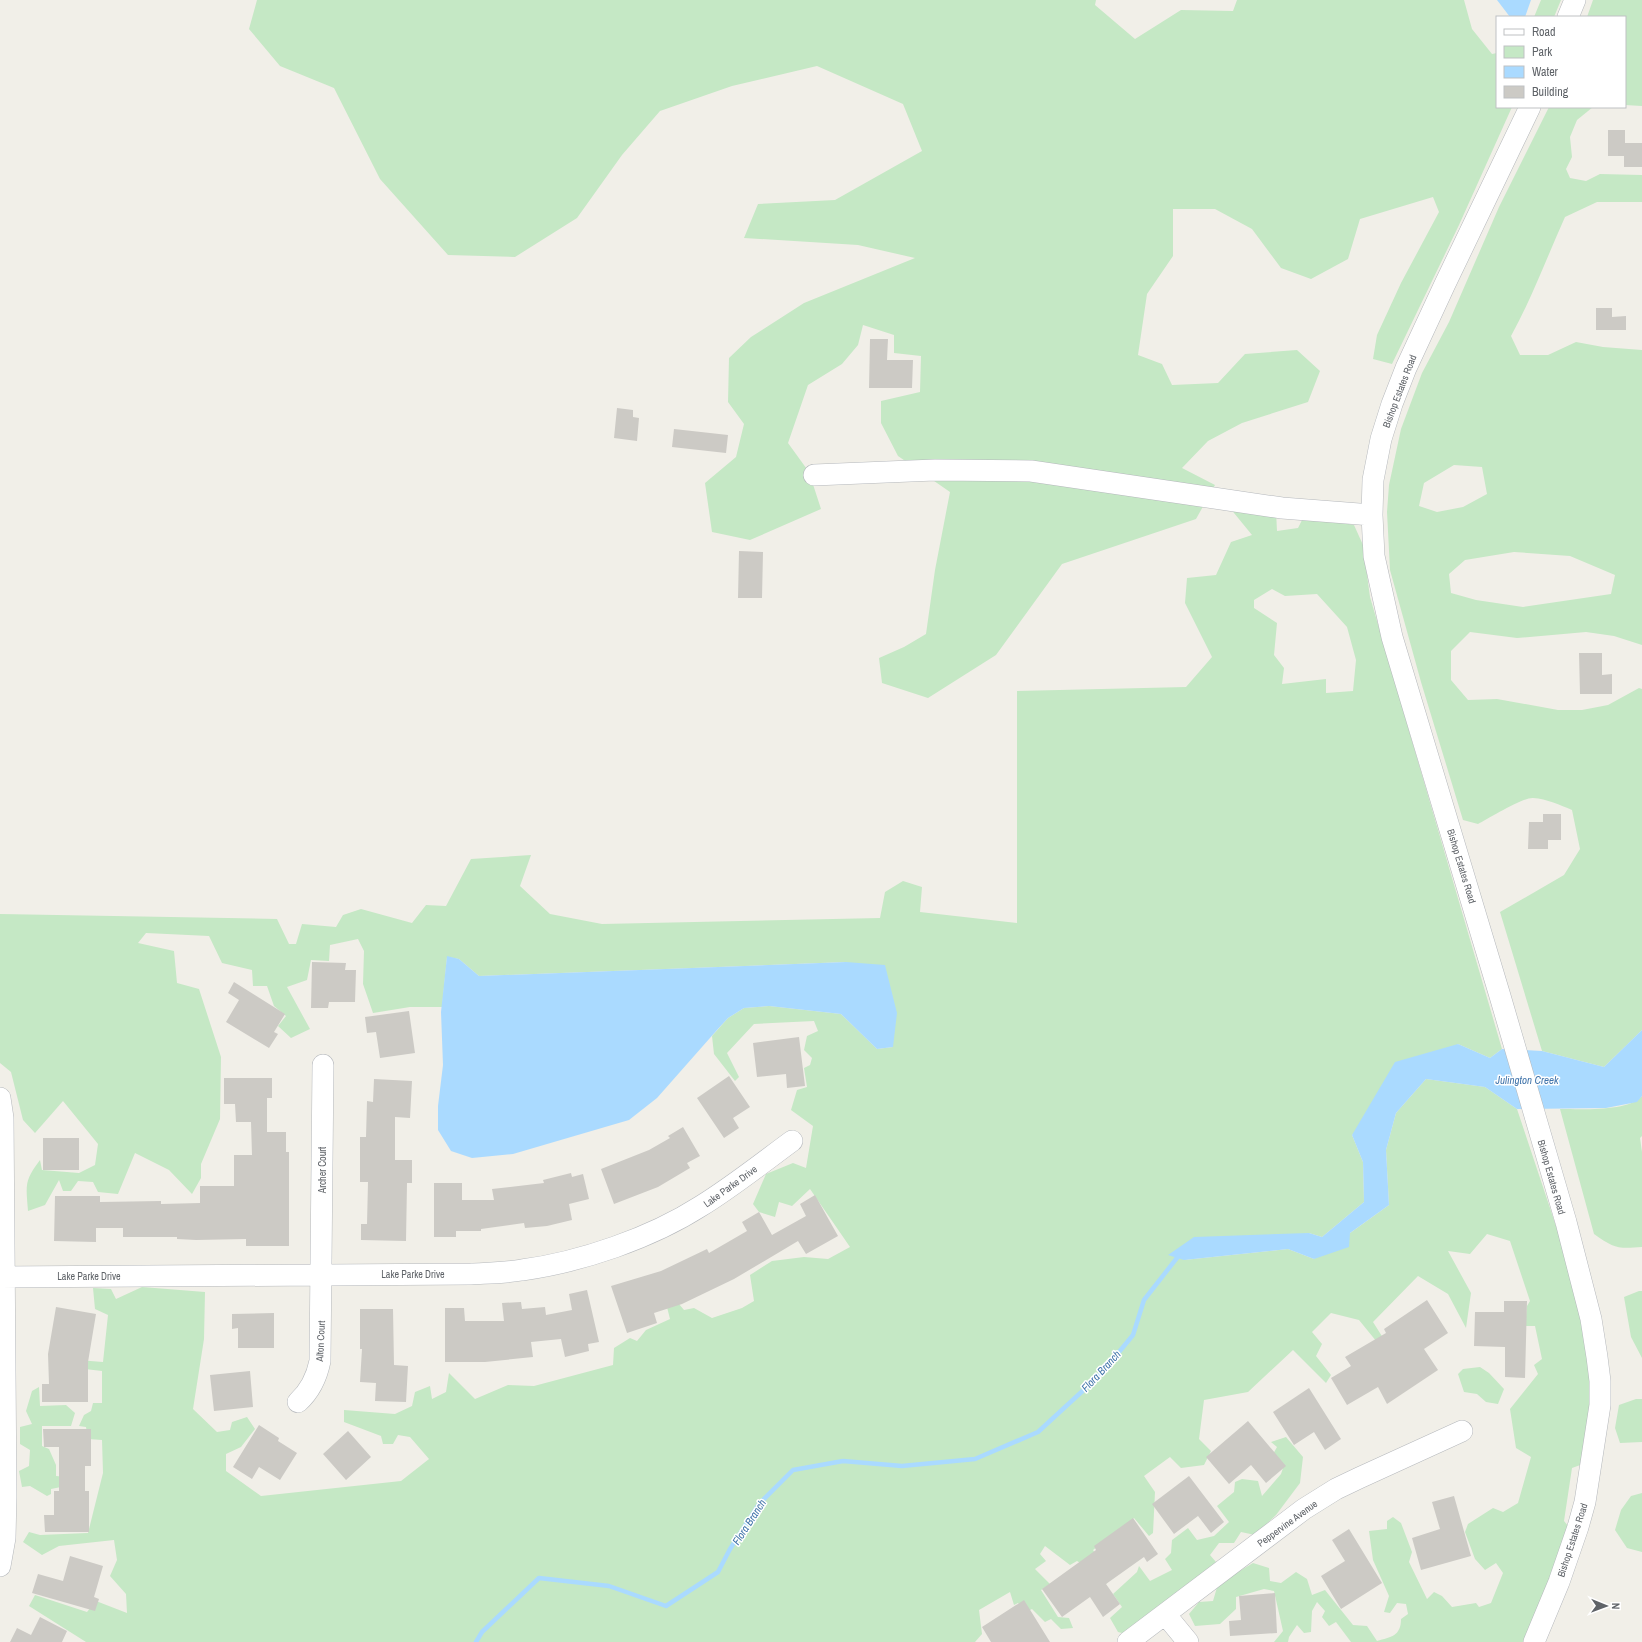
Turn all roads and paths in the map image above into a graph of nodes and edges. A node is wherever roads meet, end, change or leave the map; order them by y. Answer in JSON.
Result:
{"nodes":[{"id":1,"x":1575,"y":0,"type":"edge"},
{"id":2,"x":1568,"y":16,"type":"edge"},
{"id":3,"x":1530,"y":108,"type":"edge"},
{"id":4,"x":814,"y":475,"type":"dead end"},
{"id":5,"x":1372,"y":515,"type":"junction"},
{"id":6,"x":322,"y":1065,"type":"dead end"},
{"id":7,"x":0,"y":1098,"type":"edge"},
{"id":8,"x":792,"y":1141,"type":"dead end"},
{"id":9,"x":322,"y":1275,"type":"junction"},
{"id":10,"x":2,"y":1277,"type":"edge"},
{"id":11,"x":298,"y":1402,"type":"dead end"},
{"id":12,"x":1462,"y":1431,"type":"dead end"},
{"id":13,"x":3,"y":1496,"type":"edge"},
{"id":14,"x":0,"y":1566,"type":"edge"},
{"id":15,"x":1165,"y":1614,"type":"junction"},
{"id":16,"x":1128,"y":1642,"type":"edge"},
{"id":17,"x":1188,"y":1642,"type":"edge"},
{"id":18,"x":1534,"y":1642,"type":"edge"}],
"edges":[{"from":1,"to":2,"type":"street"},
{"from":3,"to":5,"type":"street","name":"Bishop Estates Road"},
{"from":4,"to":5,"type":"street"},
{"from":5,"to":18,"type":"street","name":"Bishop Estates Road"},
{"from":6,"to":9,"type":"street","name":"Archer Court"},
{"from":7,"to":10,"type":"street"},
{"from":8,"to":9,"type":"street","name":"Lake Parke Drive"},
{"from":9,"to":10,"type":"street","name":"Lake Parke Drive"},
{"from":9,"to":11,"type":"street","name":"Alton Court"},
{"from":10,"to":13,"type":"street"},
{"from":12,"to":15,"type":"street","name":"Peppervine Avenue"},
{"from":13,"to":14,"type":"street"},
{"from":15,"to":16,"type":"street","name":"Peppervine Avenue"},
{"from":15,"to":17,"type":"street"}]}
